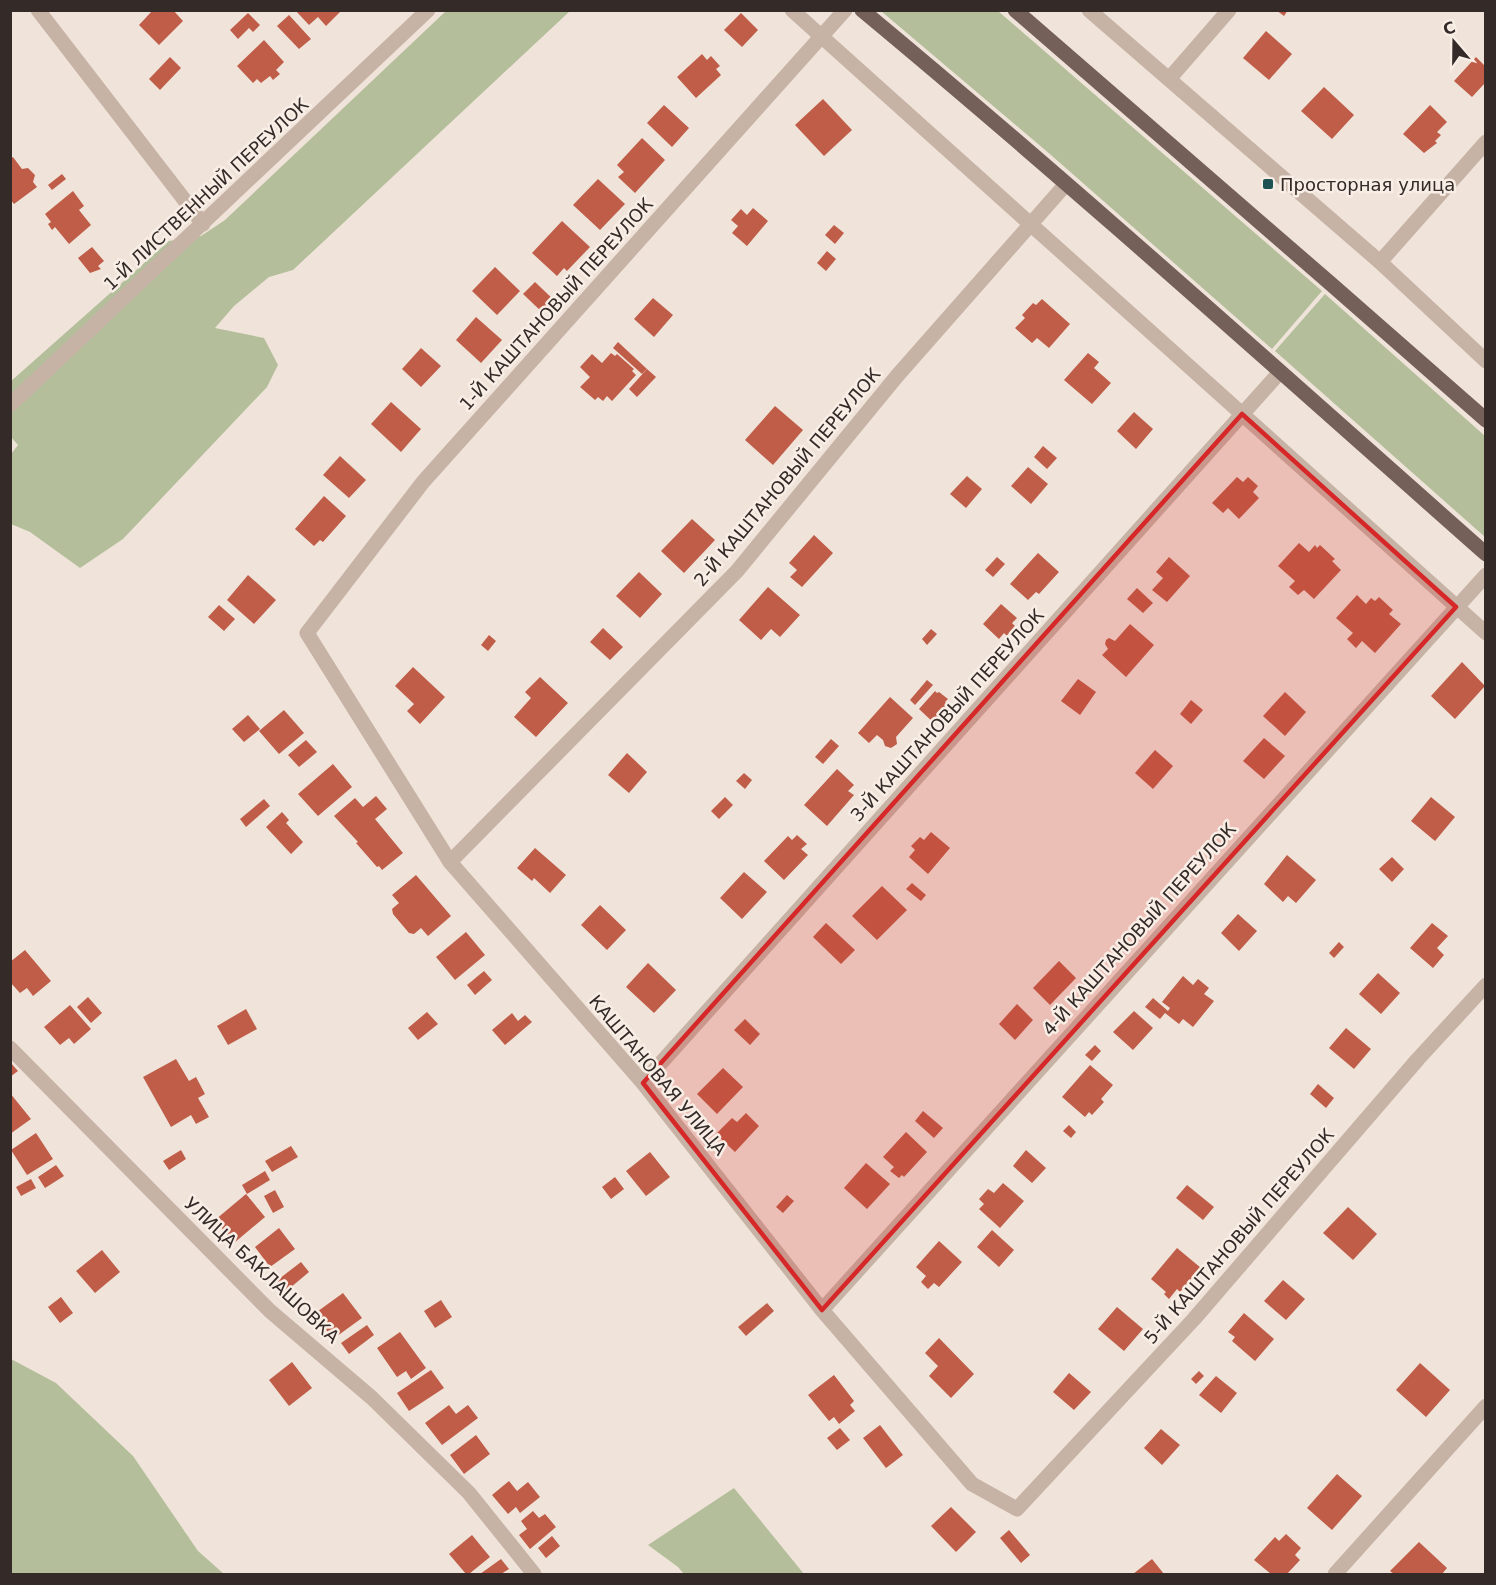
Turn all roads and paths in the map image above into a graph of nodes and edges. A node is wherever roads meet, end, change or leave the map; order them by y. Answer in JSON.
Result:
{"nodes":[{"id":1,"x":38,"y":10,"type":"edge"},
{"id":2,"x":428,"y":10,"type":"edge"},
{"id":3,"x":792,"y":10,"type":"edge"},
{"id":4,"x":845,"y":10,"type":"edge"},
{"id":5,"x":862,"y":10,"type":"edge"},
{"id":6,"x":1015,"y":10,"type":"edge"},
{"id":7,"x":1089,"y":10,"type":"edge"},
{"id":8,"x":1229,"y":10,"type":"edge"},
{"id":9,"x":822,"y":37,"type":"junction"},
{"id":10,"x":1169,"y":79,"type":"junction"},
{"id":11,"x":1485,"y":142,"type":"edge"},
{"id":12,"x":1066,"y":184,"type":"junction"},
{"id":13,"x":203,"y":224,"type":"junction"},
{"id":14,"x":1030,"y":224,"type":"junction"},
{"id":15,"x":1380,"y":262,"type":"junction"},
{"id":16,"x":1485,"y":361,"type":"edge"},
{"id":17,"x":1280,"y":372,"type":"junction"},
{"id":18,"x":10,"y":405,"type":"edge"},
{"id":19,"x":1242,"y":414,"type":"junction"},
{"id":20,"x":1485,"y":420,"type":"edge"},
{"id":21,"x":1485,"y":554,"type":"edge"},
{"id":22,"x":1485,"y":575,"type":"edge"},
{"id":23,"x":1456,"y":607,"type":"junction"},
{"id":24,"x":307,"y":633,"type":"joint"},
{"id":25,"x":1485,"y":633,"type":"edge"},
{"id":26,"x":450,"y":862,"type":"junction"},
{"id":27,"x":1485,"y":985,"type":"edge"},
{"id":28,"x":10,"y":1048,"type":"edge"},
{"id":29,"x":643,"y":1083,"type":"junction"},
{"id":30,"x":822,"y":1310,"type":"junction"},
{"id":31,"x":1485,"y":1406,"type":"edge"},
{"id":32,"x":1017,"y":1509,"type":"joint"},
{"id":33,"x":1338,"y":1573,"type":"edge"},
{"id":34,"x":534,"y":1575,"type":"edge"}],
"edges":[{"from":1,"to":13,"type":"street"},
{"from":2,"to":13,"type":"street","name":"1-Й ЛИСТВЕННЫЙ ПЕРЕУЛОК"},
{"from":3,"to":9,"type":"street"},
{"from":4,"to":9,"type":"street","name":"1-Й КАШТАНОВЫЙ ПЕРЕУЛОК"},
{"from":5,"to":12,"type":"main road"},
{"from":6,"to":20,"type":"main road"},
{"from":7,"to":10,"type":"street"},
{"from":8,"to":10,"type":"street"},
{"from":9,"to":14,"type":"street"},
{"from":9,"to":24,"type":"street","name":"1-Й КАШТАНОВЫЙ ПЕРЕУЛОК"},
{"from":10,"to":15,"type":"street"},
{"from":11,"to":15,"type":"street"},
{"from":12,"to":14,"type":"street","name":"2-Й КАШТАНОВЫЙ ПЕРЕУЛОК"},
{"from":12,"to":17,"type":"main road"},
{"from":13,"to":18,"type":"street","name":"1-Й ЛИСТВЕННЫЙ ПЕРЕУЛОК"},
{"from":14,"to":19,"type":"street"},
{"from":14,"to":26,"type":"street","name":"2-Й КАШТАНОВЫЙ ПЕРЕУЛОК"},
{"from":15,"to":16,"type":"street"},
{"from":17,"to":19,"type":"street","name":"3-Й КАШТАНОВЫЙ ПЕРЕУЛОК"},
{"from":17,"to":21,"type":"main road"},
{"from":19,"to":23,"type":"street"},
{"from":19,"to":29,"type":"street","name":"3-Й КАШТАНОВЫЙ ПЕРЕУЛОК"},
{"from":22,"to":23,"type":"street","name":"4-Й КАШТАНОВЫЙ ПЕРЕУЛОК"},
{"from":23,"to":25,"type":"street"},
{"from":23,"to":30,"type":"street","name":"4-Й КАШТАНОВЫЙ ПЕРЕУЛОК"},
{"from":24,"to":26,"type":"street","name":"КАШТАНОВАЯ УЛИЦА"},
{"from":26,"to":29,"type":"street","name":"КАШТАНОВАЯ УЛИЦА"},
{"from":27,"to":32,"type":"street","name":"5-Й КАШТАНОВЫЙ ПЕРЕУЛОК"},
{"from":28,"to":34,"type":"street","name":"УЛИЦА БАКЛАШОВКА"},
{"from":29,"to":30,"type":"street","name":"КАШТАНОВАЯ УЛИЦА"},
{"from":30,"to":32,"type":"street","name":"КАШТАНОВАЯ УЛИЦА"},
{"from":31,"to":33,"type":"street"}]}
